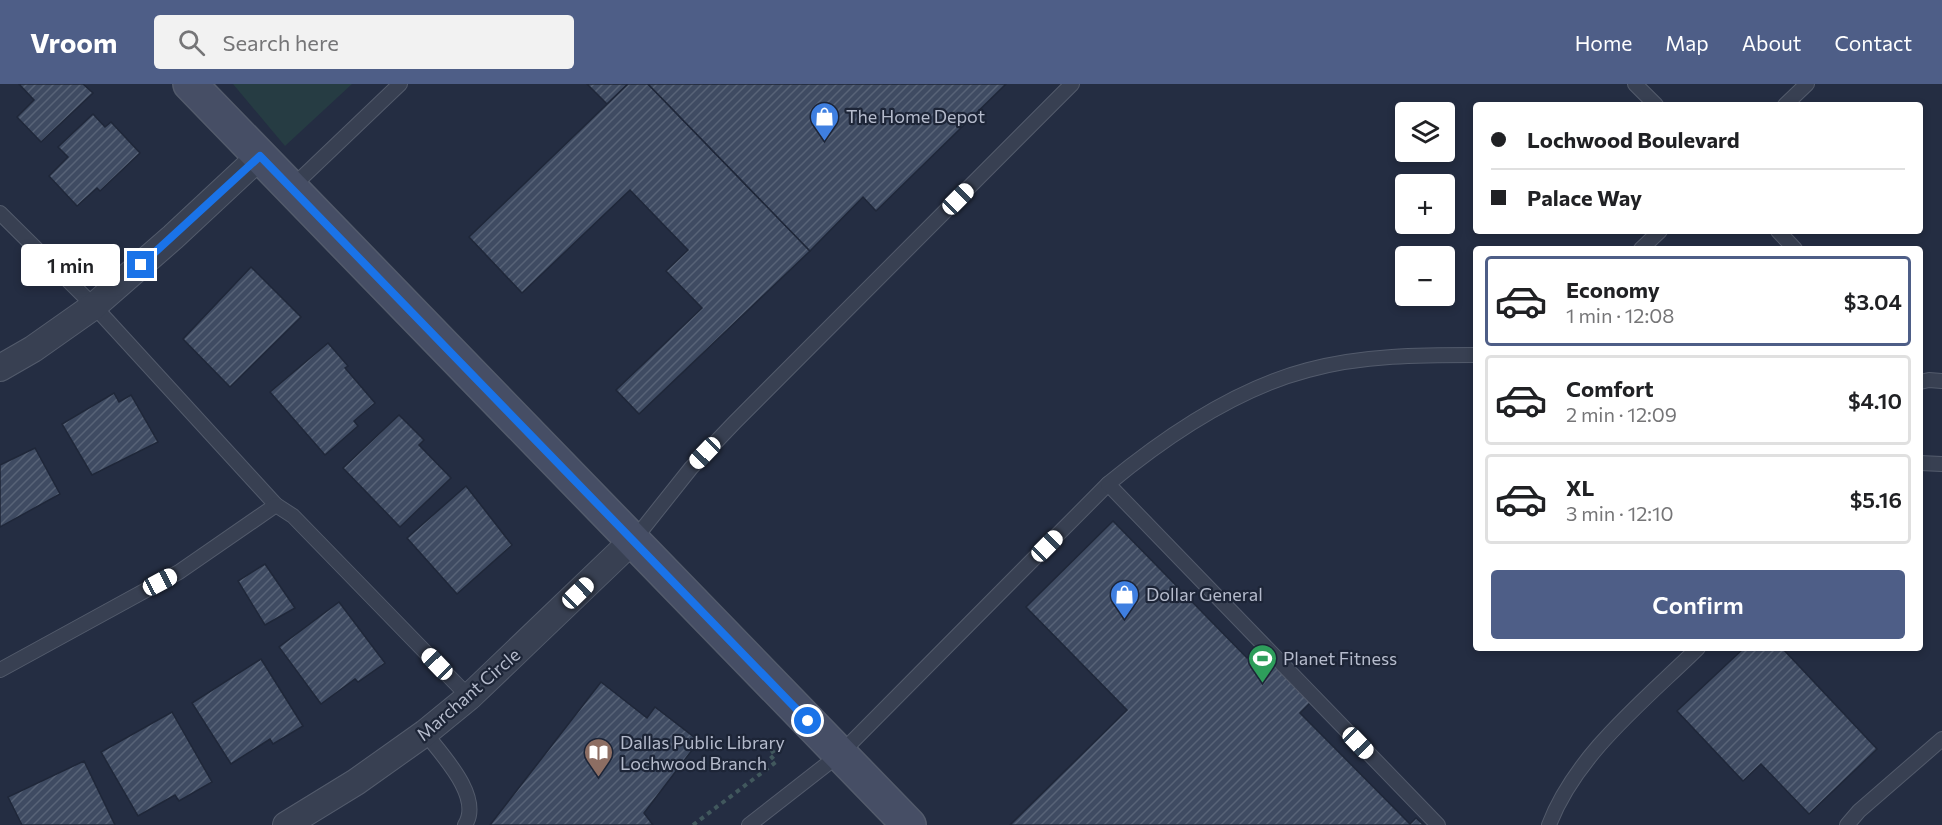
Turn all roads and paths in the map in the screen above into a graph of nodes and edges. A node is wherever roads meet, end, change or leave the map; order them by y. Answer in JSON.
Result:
{"nodes":[{"id":1,"x":190,"y":84,"type":"edge"},
{"id":2,"x":400,"y":84,"type":"edge"},
{"id":3,"x":1072,"y":84,"type":"edge"},
{"id":4,"x":1635,"y":84,"type":"edge"},
{"id":5,"x":1807,"y":84,"type":"edge"},
{"id":6,"x":1653,"y":102,"type":"edge"},
{"id":7,"x":1788,"y":102,"type":"edge"},
{"id":8,"x":260,"y":156,"type":"junction"},
{"id":9,"x":291,"y":188,"type":"junction"},
{"id":10,"x":0,"y":213,"type":"edge"},
{"id":11,"x":1657,"y":234,"type":"edge"},
{"id":12,"x":1781,"y":234,"type":"edge"},
{"id":13,"x":1644,"y":246,"type":"edge"},
{"id":14,"x":1792,"y":246,"type":"edge"},
{"id":15,"x":93,"y":306,"type":"junction"},
{"id":16,"x":1473,"y":355,"type":"edge"},
{"id":17,"x":0,"y":368,"type":"edge"},
{"id":18,"x":1923,"y":381,"type":"edge"},
{"id":19,"x":1942,"y":381,"type":"edge"},
{"id":20,"x":1923,"y":463,"type":"edge"},
{"id":21,"x":1942,"y":464,"type":"edge"},
{"id":22,"x":1108,"y":484,"type":"junction"},
{"id":23,"x":276,"y":505,"type":"junction"},
{"id":24,"x":632,"y":541,"type":"junction"},
{"id":25,"x":1695,"y":651,"type":"edge"},
{"id":26,"x":0,"y":670,"type":"edge"},
{"id":27,"x":469,"y":697,"type":"junction"},
{"id":28,"x":425,"y":733,"type":"junction"},
{"id":29,"x":1942,"y":740,"type":"edge"},
{"id":30,"x":780,"y":747,"type":"dead end"},
{"id":31,"x":840,"y":754,"type":"junction"},
{"id":32,"x":286,"y":825,"type":"edge"},
{"id":33,"x":465,"y":825,"type":"edge"},
{"id":34,"x":693,"y":825,"type":"edge"},
{"id":35,"x":749,"y":825,"type":"edge"},
{"id":36,"x":909,"y":825,"type":"edge"},
{"id":37,"x":1438,"y":825,"type":"edge"},
{"id":38,"x":1550,"y":825,"type":"edge"},
{"id":39,"x":1847,"y":825,"type":"edge"}],
"edges":[{"from":1,"to":8,"type":"street"},
{"from":2,"to":9,"type":"lane"},
{"from":3,"to":24,"type":"lane"},
{"from":4,"to":6,"type":"lane"},
{"from":5,"to":7,"type":"lane"},
{"from":8,"to":9,"type":"street"},
{"from":8,"to":15,"type":"street"},
{"from":9,"to":24,"type":"street"},
{"from":10,"to":15,"type":"lane"},
{"from":11,"to":13,"type":"lane"},
{"from":12,"to":14,"type":"lane"},
{"from":15,"to":17,"type":"street"},
{"from":15,"to":23,"type":"lane"},
{"from":16,"to":22,"type":"lane"},
{"from":18,"to":19,"type":"lane"},
{"from":20,"to":21,"type":"lane"},
{"from":22,"to":31,"type":"lane"},
{"from":22,"to":37,"type":"lane"},
{"from":23,"to":26,"type":"lane"},
{"from":23,"to":27,"type":"lane"},
{"from":24,"to":27,"type":"street","name":"Marchant Circle"},
{"from":24,"to":31,"type":"street"},
{"from":25,"to":38,"type":"lane"},
{"from":27,"to":28,"type":"street","name":"Marchant Circle"},
{"from":28,"to":32,"type":"street","name":"Marchant Circle"},
{"from":28,"to":33,"type":"lane"},
{"from":29,"to":39,"type":"lane"},
{"from":30,"to":34,"type":"path"},
{"from":31,"to":35,"type":"lane"},
{"from":31,"to":36,"type":"street"}]}
